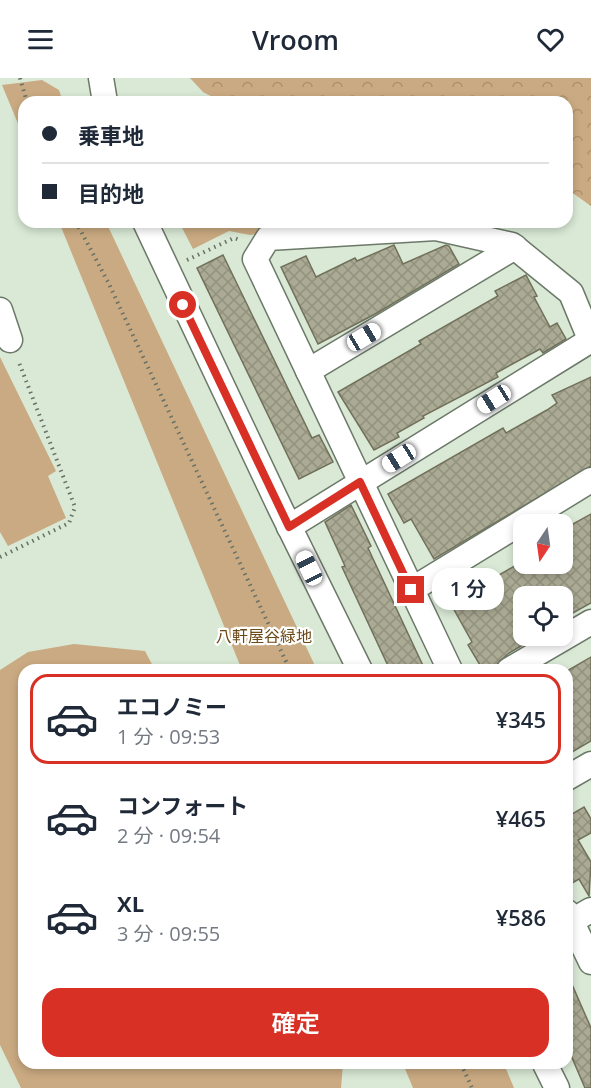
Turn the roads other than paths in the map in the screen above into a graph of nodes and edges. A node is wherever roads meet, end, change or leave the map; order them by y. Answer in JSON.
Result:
{"nodes":[{"id":1,"x":101,"y":78,"type":"edge"},
{"id":2,"x":104,"y":96,"type":"edge"},
{"id":3,"x":148,"y":228,"type":"edge"},
{"id":4,"x":515,"y":247,"type":"junction"},
{"id":5,"x":0,"y":310,"type":"edge"},
{"id":6,"x":10,"y":340,"type":"road end"},
{"id":7,"x":590,"y":340,"type":"edge"},
{"id":8,"x":308,"y":371,"type":"junction"},
{"id":9,"x":591,"y":480,"type":"edge"},
{"id":10,"x":360,"y":482,"type":"junction"},
{"id":11,"x":289,"y":527,"type":"junction"},
{"id":12,"x":411,"y":590,"type":"junction"},
{"id":13,"x":591,"y":622,"type":"edge"},
{"id":14,"x":357,"y":664,"type":"edge"},
{"id":15,"x":447,"y":664,"type":"edge"},
{"id":16,"x":519,"y":664,"type":"edge"},
{"id":17,"x":591,"y":764,"type":"edge"},
{"id":18,"x":573,"y":774,"type":"edge"},
{"id":19,"x":577,"y":915,"type":"edge"},
{"id":20,"x":591,"y":962,"type":"edge"},
{"id":21,"x":548,"y":1069,"type":"edge"},
{"id":22,"x":557,"y":1088,"type":"edge"}],
"edges":[{"from":1,"to":2,"type":"street"},
{"from":3,"to":11,"type":"street"},
{"from":4,"to":7,"type":"street"},
{"from":4,"to":8,"type":"street"},
{"from":4,"to":8,"type":"street"},
{"from":5,"to":6,"type":"street"},
{"from":7,"to":10,"type":"street"},
{"from":8,"to":10,"type":"street"},
{"from":9,"to":12,"type":"street"},
{"from":10,"to":11,"type":"street"},
{"from":10,"to":12,"type":"street"},
{"from":11,"to":14,"type":"street"},
{"from":12,"to":15,"type":"street"},
{"from":13,"to":16,"type":"street"},
{"from":17,"to":18,"type":"street"},
{"from":19,"to":20,"type":"street"},
{"from":21,"to":22,"type":"street"}]}
